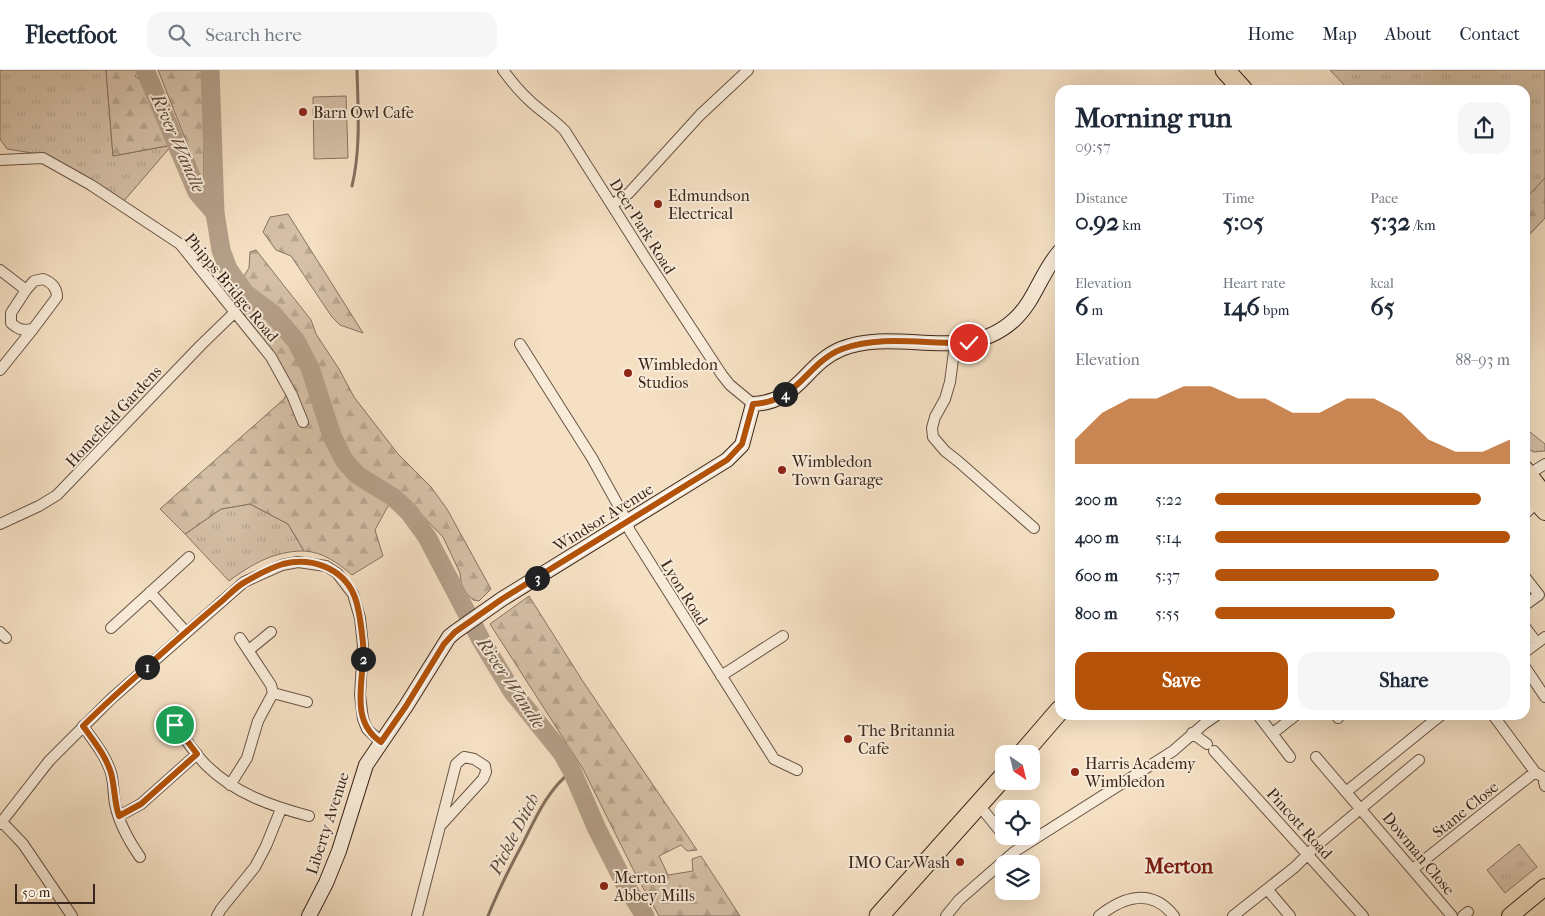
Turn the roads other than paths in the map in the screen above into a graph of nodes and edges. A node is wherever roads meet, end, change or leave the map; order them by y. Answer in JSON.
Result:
{"nodes":[{"id":1,"x":503,"y":70,"type":"edge"},
{"id":2,"x":748,"y":70,"type":"edge"},
{"id":3,"x":1216,"y":70,"type":"edge"},
{"id":4,"x":1225,"y":70,"type":"edge"},
{"id":5,"x":1224,"y":85,"type":"edge"},
{"id":6,"x":1238,"y":85,"type":"edge"},
{"id":7,"x":0,"y":160,"type":"edge"},
{"id":8,"x":612,"y":205,"type":"junction"},
{"id":9,"x":1055,"y":257,"type":"edge"},
{"id":10,"x":0,"y":270,"type":"edge"},
{"id":11,"x":26,"y":290,"type":"junction"},
{"id":12,"x":235,"y":312,"type":"junction"},
{"id":13,"x":33,"y":329,"type":"junction"},
{"id":14,"x":520,"y":344,"type":"dead end"},
{"id":15,"x":955,"y":344,"type":"junction"},
{"id":16,"x":0,"y":370,"type":"edge"},
{"id":17,"x":753,"y":404,"type":"junction"},
{"id":18,"x":303,"y":422,"type":"dead end"},
{"id":19,"x":1545,"y":464,"type":"edge"},
{"id":20,"x":1530,"y":471,"type":"edge"},
{"id":21,"x":1530,"y":480,"type":"edge"},
{"id":22,"x":1530,"y":494,"type":"edge"},
{"id":23,"x":1542,"y":503,"type":"edge"},
{"id":24,"x":1530,"y":511,"type":"edge"},
{"id":25,"x":627,"y":523,"type":"junction"},
{"id":26,"x":0,"y":524,"type":"edge"},
{"id":27,"x":1034,"y":528,"type":"dead end"},
{"id":28,"x":189,"y":557,"type":"dead end"},
{"id":29,"x":1530,"y":584,"type":"edge"},
{"id":30,"x":150,"y":592,"type":"junction"},
{"id":31,"x":1530,"y":602,"type":"edge"},
{"id":32,"x":110,"y":628,"type":"dead end"},
{"id":33,"x":1530,"y":631,"type":"edge"},
{"id":34,"x":186,"y":632,"type":"junction"},
{"id":35,"x":271,"y":632,"type":"dead end"},
{"id":36,"x":783,"y":636,"type":"dead end"},
{"id":37,"x":240,"y":638,"type":"dead end"},
{"id":38,"x":1541,"y":640,"type":"edge"},
{"id":39,"x":1530,"y":648,"type":"edge"},
{"id":40,"x":249,"y":650,"type":"junction"},
{"id":41,"x":1530,"y":675,"type":"edge"},
{"id":42,"x":721,"y":676,"type":"junction"},
{"id":43,"x":273,"y":693,"type":"junction"},
{"id":44,"x":1545,"y":698,"type":"edge"},
{"id":45,"x":307,"y":702,"type":"dead end"},
{"id":46,"x":1055,"y":716,"type":"edge"},
{"id":47,"x":1210,"y":720,"type":"edge"},
{"id":48,"x":1262,"y":720,"type":"edge"},
{"id":49,"x":1290,"y":720,"type":"edge"},
{"id":50,"x":1435,"y":720,"type":"edge"},
{"id":51,"x":1497,"y":720,"type":"edge"},
{"id":52,"x":175,"y":725,"type":"dead end"},
{"id":53,"x":83,"y":726,"type":"junction"},
{"id":54,"x":1192,"y":733,"type":"junction"},
{"id":55,"x":1273,"y":733,"type":"junction"},
{"id":56,"x":381,"y":742,"type":"junction"},
{"id":57,"x":1030,"y":745,"type":"edge"},
{"id":58,"x":197,"y":754,"type":"junction"},
{"id":59,"x":1290,"y":757,"type":"dead end"},
{"id":60,"x":1316,"y":757,"type":"dead end"},
{"id":61,"x":1418,"y":760,"type":"dead end"},
{"id":62,"x":797,"y":770,"type":"dead end"},
{"id":63,"x":1542,"y":778,"type":"edge"},
{"id":64,"x":230,"y":785,"type":"junction"},
{"id":65,"x":995,"y":786,"type":"edge"},
{"id":66,"x":1346,"y":792,"type":"junction"},
{"id":67,"x":979,"y":805,"type":"junction"},
{"id":68,"x":282,"y":809,"type":"junction"},
{"id":69,"x":1362,"y":809,"type":"junction"},
{"id":70,"x":119,"y":816,"type":"junction"},
{"id":71,"x":309,"y":816,"type":"dead end"},
{"id":72,"x":1,"y":823,"type":"edge"},
{"id":73,"x":442,"y":824,"type":"junction"},
{"id":74,"x":995,"y":825,"type":"edge"},
{"id":75,"x":1010,"y":845,"type":"edge"},
{"id":76,"x":1014,"y":852,"type":"junction"},
{"id":77,"x":1308,"y":855,"type":"junction"},
{"id":78,"x":140,"y":857,"type":"dead end"},
{"id":79,"x":1413,"y":869,"type":"junction"},
{"id":80,"x":1545,"y":887,"type":"edge"},
{"id":81,"x":1267,"y":889,"type":"junction"},
{"id":82,"x":72,"y":916,"type":"edge"},
{"id":83,"x":217,"y":916,"type":"edge"},
{"id":84,"x":309,"y":916,"type":"edge"},
{"id":85,"x":417,"y":916,"type":"edge"},
{"id":86,"x":880,"y":916,"type":"edge"},
{"id":87,"x":946,"y":916,"type":"edge"},
{"id":88,"x":1098,"y":916,"type":"edge"},
{"id":89,"x":1174,"y":916,"type":"edge"},
{"id":90,"x":1233,"y":916,"type":"edge"},
{"id":91,"x":1290,"y":916,"type":"edge"},
{"id":92,"x":1363,"y":916,"type":"edge"},
{"id":93,"x":1452,"y":916,"type":"edge"},
{"id":94,"x":1510,"y":916,"type":"edge"}],
"edges":[{"from":1,"to":8,"type":"street","name":"Deer Park Road"},
{"from":2,"to":8,"type":"street"},
{"from":3,"to":5,"type":"highway"},
{"from":4,"to":6,"type":"highway"},
{"from":7,"to":12,"type":"street","name":"Phipps Bridge Road"},
{"from":8,"to":17,"type":"street","name":"Deer Park Road"},
{"from":9,"to":15,"type":"street"},
{"from":10,"to":11,"type":"street"},
{"from":11,"to":13,"type":"street"},
{"from":11,"to":13,"type":"street"},
{"from":12,"to":18,"type":"street","name":"Phipps Bridge Road"},
{"from":12,"to":26,"type":"street","name":"Homefield Gardens"},
{"from":13,"to":16,"type":"street"},
{"from":14,"to":25,"type":"street","name":"Lyon Road"},
{"from":15,"to":17,"type":"street"},
{"from":15,"to":27,"type":"street"},
{"from":17,"to":25,"type":"street","name":"Windsor Avenue"},
{"from":19,"to":20,"type":"street"},
{"from":21,"to":23,"type":"main road"},
{"from":22,"to":23,"type":"main road"},
{"from":23,"to":24,"type":"street"},
{"from":25,"to":42,"type":"street","name":"Lyon Road"},
{"from":25,"to":56,"type":"street","name":"Windsor Avenue"},
{"from":28,"to":30,"type":"street"},
{"from":29,"to":31,"type":"street"},
{"from":30,"to":32,"type":"street"},
{"from":30,"to":34,"type":"street"},
{"from":33,"to":38,"type":"street"},
{"from":34,"to":53,"type":"street"},
{"from":34,"to":56,"type":"street"},
{"from":35,"to":40,"type":"street"},
{"from":36,"to":42,"type":"street"},
{"from":37,"to":40,"type":"street"},
{"from":38,"to":39,"type":"street"},
{"from":40,"to":43,"type":"street"},
{"from":41,"to":44,"type":"street"},
{"from":42,"to":62,"type":"street","name":"Lyon Road"},
{"from":43,"to":45,"type":"street"},
{"from":43,"to":64,"type":"street"},
{"from":46,"to":57,"type":"highway"},
{"from":47,"to":54,"type":"street"},
{"from":48,"to":55,"type":"street"},
{"from":49,"to":55,"type":"street"},
{"from":50,"to":66,"type":"street"},
{"from":51,"to":63,"type":"street"},
{"from":52,"to":58,"type":"street"},
{"from":53,"to":70,"type":"street"},
{"from":53,"to":72,"type":"street"},
{"from":54,"to":76,"type":"street"},
{"from":54,"to":77,"type":"street","name":"Pincott Road"},
{"from":55,"to":59,"type":"street"},
{"from":56,"to":84,"type":"street","name":"Liberty Avenue"},
{"from":58,"to":64,"type":"street"},
{"from":58,"to":70,"type":"street"},
{"from":60,"to":66,"type":"street","name":"Dowman Close"},
{"from":61,"to":69,"type":"street"},
{"from":63,"to":79,"type":"street","name":"Stane Close"},
{"from":64,"to":68,"type":"street"},
{"from":65,"to":67,"type":"highway"},
{"from":66,"to":69,"type":"street","name":"Dowman Close"},
{"from":67,"to":74,"type":"street"},
{"from":67,"to":86,"type":"highway"},
{"from":68,"to":71,"type":"street"},
{"from":68,"to":83,"type":"street"},
{"from":69,"to":77,"type":"street"},
{"from":69,"to":79,"type":"street","name":"Dowman Close"},
{"from":70,"to":78,"type":"street"},
{"from":72,"to":82,"type":"street"},
{"from":73,"to":73,"type":"street"},
{"from":73,"to":85,"type":"street"},
{"from":75,"to":76,"type":"street"},
{"from":76,"to":87,"type":"street"},
{"from":77,"to":81,"type":"street"},
{"from":77,"to":92,"type":"street","name":"Pincott Road"},
{"from":79,"to":93,"type":"street","name":"Dowman Close"},
{"from":80,"to":94,"type":"main road"},
{"from":81,"to":90,"type":"street"},
{"from":81,"to":91,"type":"street"},
{"from":88,"to":89,"type":"street"}]}
